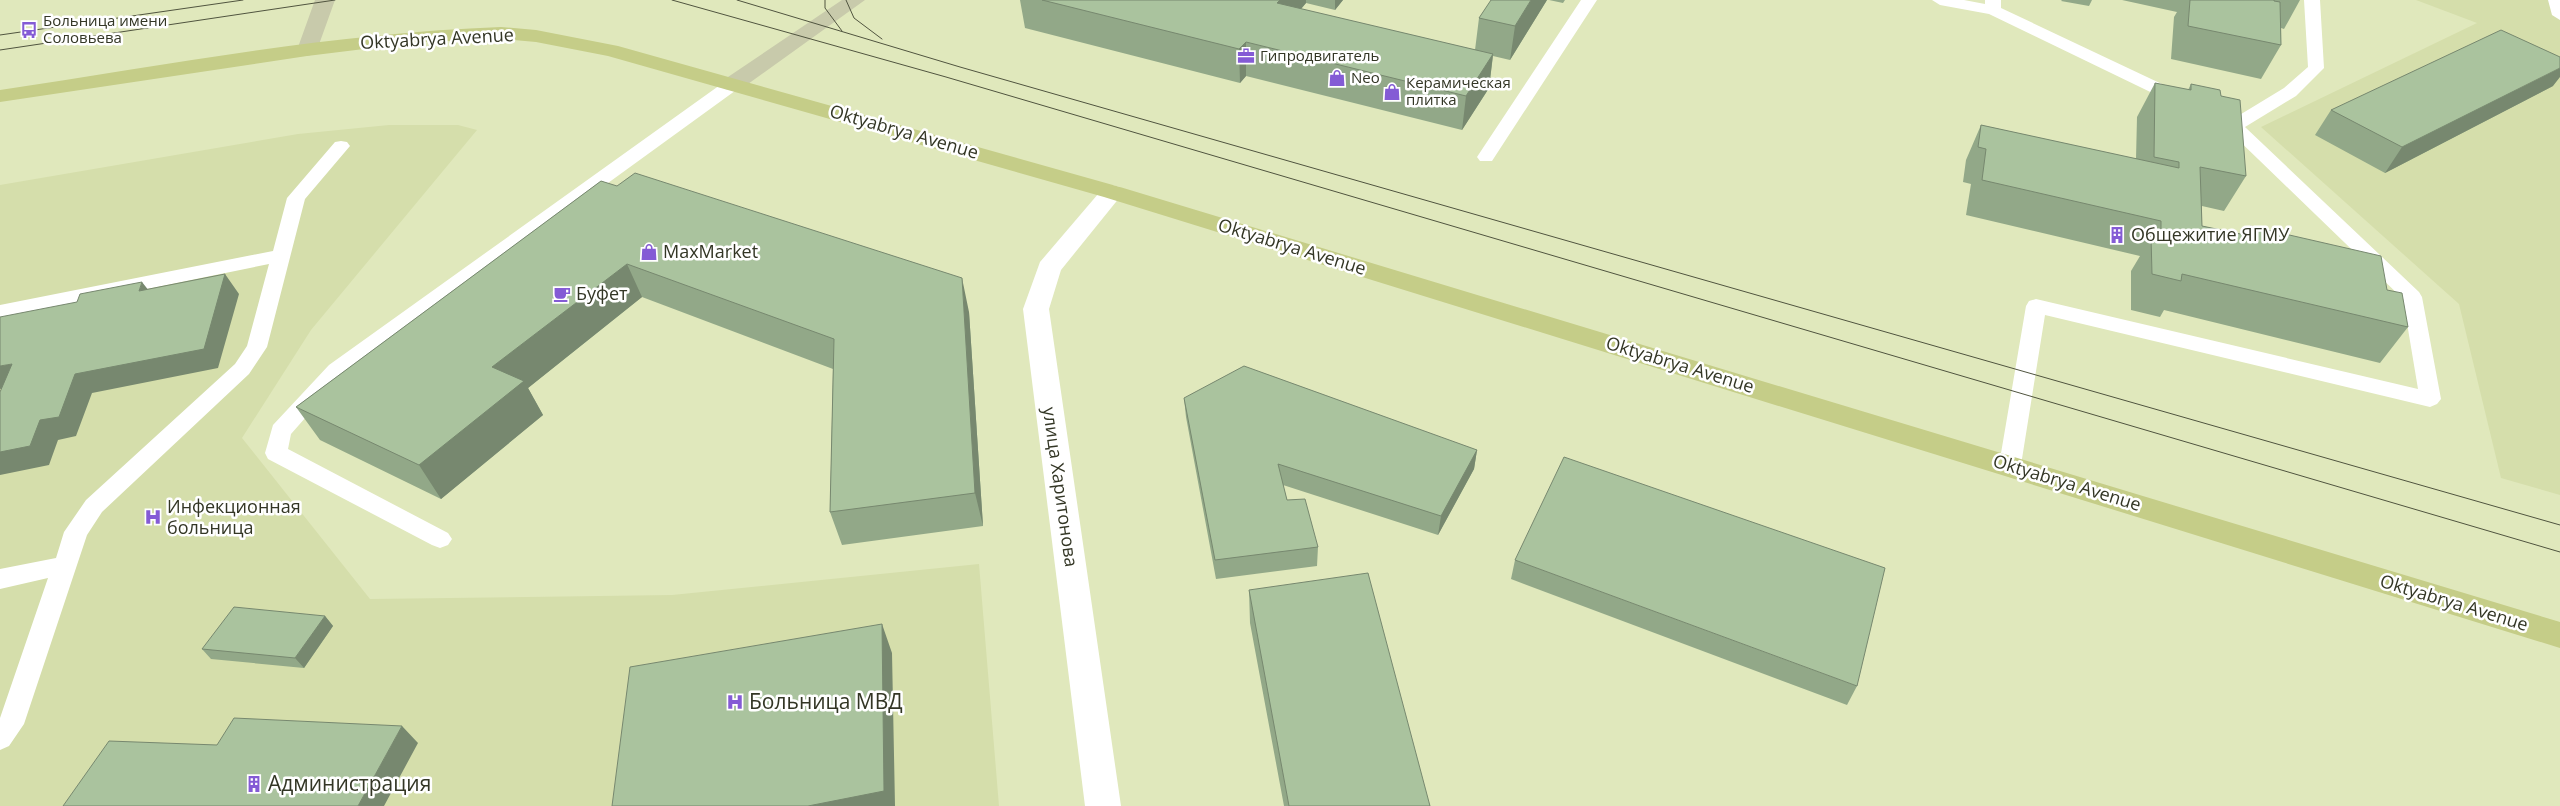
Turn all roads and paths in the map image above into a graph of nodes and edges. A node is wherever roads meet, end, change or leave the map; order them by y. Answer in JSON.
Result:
{"nodes":[{"id":1,"x":325,"y":0,"type":"edge"},
{"id":2,"x":855,"y":0,"type":"edge"},
{"id":3,"x":1589,"y":0,"type":"edge"},
{"id":4,"x":1940,"y":0,"type":"edge"},
{"id":5,"x":2312,"y":0,"type":"edge"},
{"id":6,"x":2556,"y":0,"type":"edge"},
{"id":7,"x":1993,"y":5,"type":"edge"},
{"id":8,"x":2560,"y":15,"type":"edge"},
{"id":9,"x":307,"y":50,"type":"junction"},
{"id":10,"x":733,"y":84,"type":"junction"},
{"id":11,"x":0,"y":96,"type":"edge"},
{"id":12,"x":2234,"y":126,"type":"junction"},
{"id":13,"x":340,"y":146,"type":"dead end"},
{"id":14,"x":1486,"y":157,"type":"dead end"},
{"id":15,"x":1112,"y":192,"type":"junction"},
{"id":16,"x":280,"y":256,"type":"junction"},
{"id":17,"x":0,"y":312,"type":"edge"},
{"id":18,"x":2010,"y":465,"type":"junction"},
{"id":19,"x":440,"y":538,"type":"dead end"},
{"id":20,"x":66,"y":565,"type":"junction"},
{"id":21,"x":0,"y":580,"type":"edge"},
{"id":22,"x":2560,"y":635,"type":"edge"},
{"id":23,"x":0,"y":738,"type":"edge"},
{"id":24,"x":1103,"y":806,"type":"edge"}],
"edges":[{"from":1,"to":9,"type":"main road"},
{"from":2,"to":10,"type":"main road"},
{"from":3,"to":14,"type":"lane"},
{"from":4,"to":7,"type":"lane"},
{"from":5,"to":12,"type":"lane"},
{"from":6,"to":8,"type":"lane"},
{"from":7,"to":12,"type":"lane"},
{"from":9,"to":10,"type":"main road","name":"Oktyabrya Avenue"},
{"from":9,"to":11,"type":"main road","name":"Oktyabrya Avenue"},
{"from":10,"to":15,"type":"main road","name":"Oktyabrya Avenue"},
{"from":10,"to":19,"type":"lane"},
{"from":12,"to":18,"type":"lane"},
{"from":13,"to":16,"type":"lane"},
{"from":15,"to":18,"type":"main road","name":"Oktyabrya Avenue"},
{"from":15,"to":24,"type":"street","name":"улица Харитонова"},
{"from":16,"to":17,"type":"lane"},
{"from":16,"to":20,"type":"lane"},
{"from":18,"to":22,"type":"main road","name":"Oktyabrya Avenue"},
{"from":20,"to":21,"type":"lane"},
{"from":20,"to":23,"type":"lane"}]}
